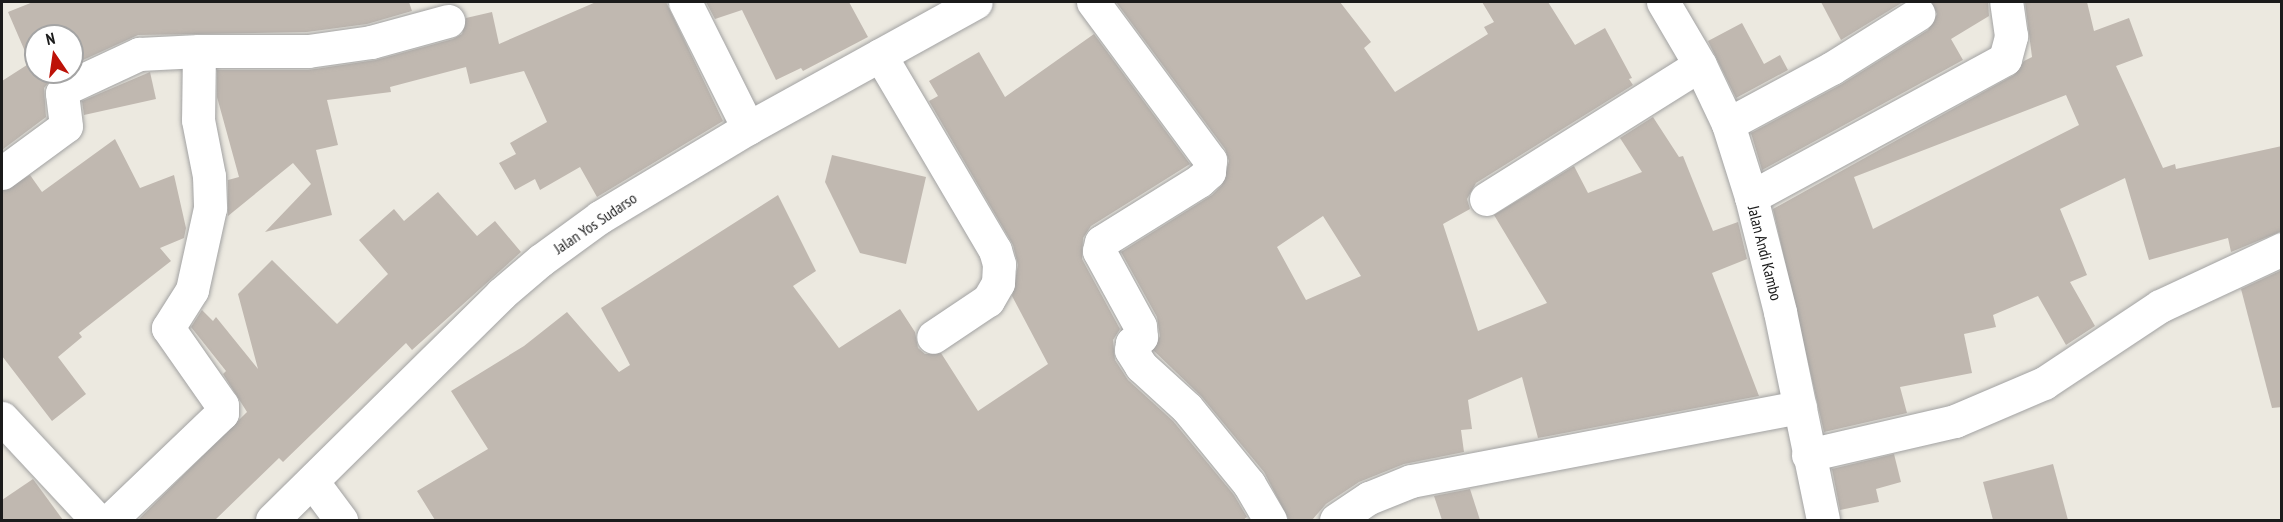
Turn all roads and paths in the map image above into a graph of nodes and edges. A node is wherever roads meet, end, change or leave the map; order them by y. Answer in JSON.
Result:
{"nodes":[{"id":1,"x":685,"y":2,"type":"edge"},
{"id":2,"x":976,"y":2,"type":"edge"},
{"id":3,"x":1093,"y":2,"type":"edge"},
{"id":4,"x":1662,"y":2,"type":"edge"},
{"id":5,"x":2006,"y":2,"type":"edge"},
{"id":6,"x":1918,"y":14,"type":"dead end"},
{"id":7,"x":448,"y":21,"type":"dead end"},
{"id":8,"x":199,"y":51,"type":"junction"},
{"id":9,"x":880,"y":55,"type":"junction"},
{"id":10,"x":1700,"y":65,"type":"junction"},
{"id":11,"x":1728,"y":124,"type":"junction"},
{"id":12,"x":748,"y":128,"type":"junction"},
{"id":13,"x":2,"y":173,"type":"edge"},
{"id":14,"x":1751,"y":197,"type":"junction"},
{"id":15,"x":1486,"y":199,"type":"dead end"},
{"id":16,"x":2282,"y":249,"type":"edge"},
{"id":17,"x":933,"y":337,"type":"dead end"},
{"id":18,"x":1800,"y":407,"type":"junction"},
{"id":19,"x":2,"y":418,"type":"edge"},
{"id":20,"x":1808,"y":455,"type":"junction"},
{"id":21,"x":312,"y":481,"type":"junction"},
{"id":22,"x":97,"y":520,"type":"edge"},
{"id":23,"x":110,"y":520,"type":"edge"},
{"id":24,"x":272,"y":520,"type":"edge"},
{"id":25,"x":341,"y":520,"type":"edge"},
{"id":26,"x":1270,"y":520,"type":"edge"},
{"id":27,"x":1336,"y":520,"type":"edge"},
{"id":28,"x":1822,"y":520,"type":"edge"}],
"edges":[{"from":1,"to":12,"type":"street"},
{"from":2,"to":9,"type":"street","name":"Jalan Yos Sudarso"},
{"from":3,"to":26,"type":"street"},
{"from":4,"to":10,"type":"street","name":"Jalan Andi Kambo"},
{"from":5,"to":14,"type":"street"},
{"from":6,"to":11,"type":"street"},
{"from":7,"to":8,"type":"street"},
{"from":8,"to":13,"type":"street"},
{"from":8,"to":23,"type":"street"},
{"from":9,"to":12,"type":"street","name":"Jalan Yos Sudarso"},
{"from":9,"to":17,"type":"street"},
{"from":10,"to":11,"type":"street","name":"Jalan Andi Kambo"},
{"from":10,"to":15,"type":"street"},
{"from":11,"to":14,"type":"street","name":"Jalan Andi Kambo"},
{"from":12,"to":21,"type":"street","name":"Jalan Yos Sudarso"},
{"from":14,"to":18,"type":"street","name":"Jalan Andi Kambo"},
{"from":16,"to":20,"type":"street"},
{"from":18,"to":20,"type":"street","name":"Jalan Andi Kambo"},
{"from":18,"to":27,"type":"street"},
{"from":19,"to":22,"type":"street"},
{"from":20,"to":28,"type":"street","name":"Jalan Andi Kambo"},
{"from":21,"to":24,"type":"street","name":"Jalan Yos Sudarso"},
{"from":21,"to":25,"type":"street"}]}
